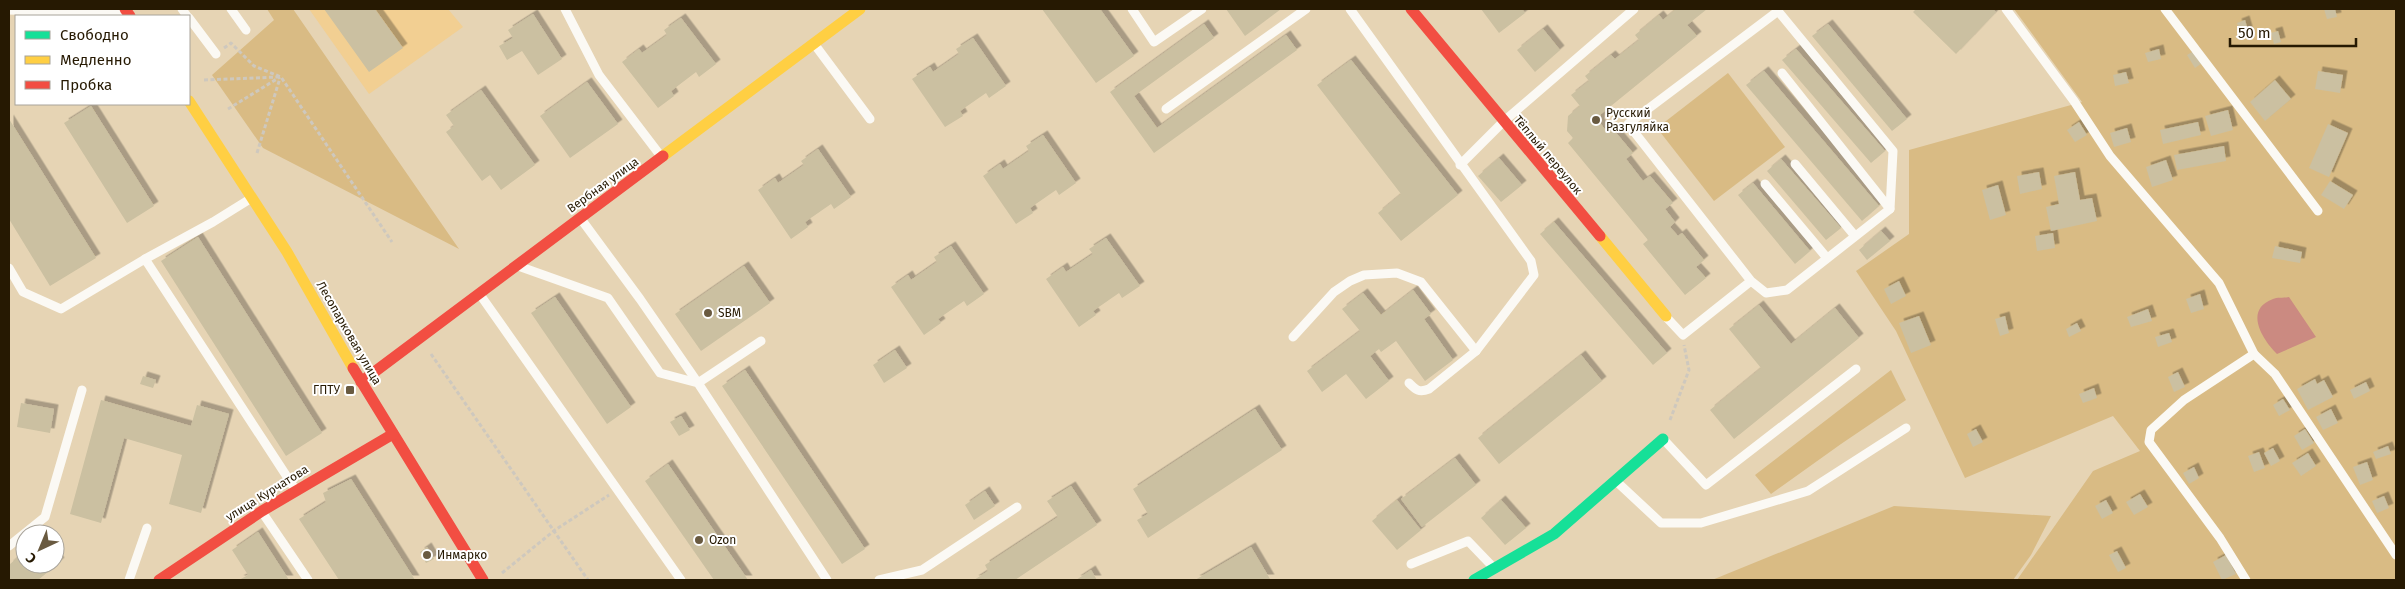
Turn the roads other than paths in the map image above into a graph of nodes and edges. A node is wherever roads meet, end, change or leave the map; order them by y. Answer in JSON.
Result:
{"nodes":[{"id":1,"x":231,"y":9,"type":"edge"},
{"id":2,"x":565,"y":9,"type":"edge"},
{"id":3,"x":860,"y":9,"type":"edge"},
{"id":4,"x":1132,"y":9,"type":"edge"},
{"id":5,"x":1202,"y":9,"type":"edge"},
{"id":6,"x":1306,"y":9,"type":"edge"},
{"id":7,"x":1350,"y":9,"type":"edge"},
{"id":8,"x":1411,"y":9,"type":"edge"},
{"id":9,"x":1634,"y":9,"type":"edge"},
{"id":10,"x":2006,"y":9,"type":"edge"},
{"id":11,"x":2165,"y":9,"type":"edge"},
{"id":12,"x":9,"y":10,"type":"edge"},
{"id":13,"x":1779,"y":10,"type":"edge"},
{"id":14,"x":130,"y":12,"type":"edge"},
{"id":15,"x":190,"y":20,"type":"edge"},
{"id":16,"x":246,"y":30,"type":"dead end"},
{"id":17,"x":813,"y":42,"type":"junction"},
{"id":18,"x":216,"y":54,"type":"road end"},
{"id":19,"x":1782,"y":73,"type":"dead end"},
{"id":20,"x":190,"y":103,"type":"edge"},
{"id":21,"x":1166,"y":109,"type":"dead end"},
{"id":22,"x":870,"y":119,"type":"dead end"},
{"id":23,"x":1503,"y":122,"type":"junction"},
{"id":24,"x":662,"y":158,"type":"junction"},
{"id":25,"x":1794,"y":164,"type":"dead end"},
{"id":26,"x":1460,"y":165,"type":"junction"},
{"id":27,"x":1765,"y":184,"type":"dead end"},
{"id":28,"x":252,"y":198,"type":"junction"},
{"id":29,"x":1890,"y":209,"type":"junction"},
{"id":30,"x":2318,"y":211,"type":"dead end"},
{"id":31,"x":581,"y":219,"type":"junction"},
{"id":32,"x":1855,"y":236,"type":"junction"},
{"id":33,"x":1827,"y":258,"type":"junction"},
{"id":34,"x":144,"y":259,"type":"junction"},
{"id":35,"x":516,"y":265,"type":"junction"},
{"id":36,"x":9,"y":268,"type":"edge"},
{"id":37,"x":1751,"y":281,"type":"junction"},
{"id":38,"x":480,"y":294,"type":"junction"},
{"id":39,"x":1666,"y":316,"type":"joint"},
{"id":40,"x":1293,"y":337,"type":"dead end"},
{"id":41,"x":761,"y":341,"type":"dead end"},
{"id":42,"x":1476,"y":351,"type":"junction"},
{"id":43,"x":2254,"y":354,"type":"junction"},
{"id":44,"x":1856,"y":369,"type":"dead end"},
{"id":45,"x":361,"y":382,"type":"junction"},
{"id":46,"x":698,"y":382,"type":"junction"},
{"id":47,"x":1409,"y":383,"type":"dead end"},
{"id":48,"x":82,"y":390,"type":"dead end"},
{"id":49,"x":1906,"y":428,"type":"dead end"},
{"id":50,"x":392,"y":434,"type":"junction"},
{"id":51,"x":1663,"y":439,"type":"joint"},
{"id":52,"x":1615,"y":481,"type":"junction"},
{"id":53,"x":296,"y":491,"type":"junction"},
{"id":54,"x":1017,"y":507,"type":"dead end"},
{"id":55,"x":262,"y":511,"type":"junction"},
{"id":56,"x":147,"y":528,"type":"dead end"},
{"id":57,"x":9,"y":546,"type":"edge"},
{"id":58,"x":2396,"y":555,"type":"edge"},
{"id":59,"x":1411,"y":564,"type":"dead end"},
{"id":60,"x":1494,"y":569,"type":"junction"},
{"id":61,"x":128,"y":580,"type":"edge"},
{"id":62,"x":159,"y":580,"type":"edge"},
{"id":63,"x":308,"y":580,"type":"edge"},
{"id":64,"x":483,"y":580,"type":"edge"},
{"id":65,"x":681,"y":580,"type":"edge"},
{"id":66,"x":827,"y":580,"type":"edge"},
{"id":67,"x":879,"y":580,"type":"edge"},
{"id":68,"x":1474,"y":580,"type":"edge"},
{"id":69,"x":2246,"y":580,"type":"edge"}],
"edges":[{"from":1,"to":16,"type":"lane"},
{"from":2,"to":24,"type":"lane"},
{"from":3,"to":17,"type":"street","name":"Вербная улица"},
{"from":4,"to":5,"type":"lane"},
{"from":6,"to":21,"type":"lane"},
{"from":7,"to":26,"type":"lane"},
{"from":8,"to":23,"type":"street","name":"Тёплый переулок"},
{"from":9,"to":23,"type":"lane"},
{"from":10,"to":43,"type":"lane"},
{"from":11,"to":30,"type":"lane"},
{"from":12,"to":14,"type":"lane"},
{"from":13,"to":29,"type":"lane"},
{"from":13,"to":37,"type":"lane"},
{"from":15,"to":18,"type":"lane"},
{"from":17,"to":22,"type":"lane"},
{"from":17,"to":24,"type":"street","name":"Вербная улица"},
{"from":19,"to":29,"type":"lane"},
{"from":20,"to":28,"type":"street","name":"Лесопарковая улица"},
{"from":23,"to":26,"type":"lane"},
{"from":23,"to":39,"type":"street","name":"Тёплый переулок"},
{"from":24,"to":31,"type":"street","name":"Вербная улица"},
{"from":25,"to":32,"type":"lane"},
{"from":26,"to":42,"type":"lane"},
{"from":27,"to":33,"type":"lane"},
{"from":28,"to":34,"type":"lane"},
{"from":28,"to":45,"type":"street","name":"Лесопарковая улица"},
{"from":29,"to":32,"type":"lane"},
{"from":31,"to":35,"type":"street","name":"Вербная улица"},
{"from":31,"to":46,"type":"lane"},
{"from":32,"to":33,"type":"lane"},
{"from":33,"to":37,"type":"lane"},
{"from":34,"to":36,"type":"lane"},
{"from":34,"to":53,"type":"lane"},
{"from":35,"to":38,"type":"street","name":"Вербная улица"},
{"from":35,"to":46,"type":"lane"},
{"from":37,"to":39,"type":"lane"},
{"from":38,"to":45,"type":"street","name":"Вербная улица"},
{"from":38,"to":65,"type":"lane"},
{"from":40,"to":42,"type":"lane"},
{"from":41,"to":46,"type":"lane"},
{"from":42,"to":47,"type":"lane"},
{"from":43,"to":58,"type":"lane"},
{"from":43,"to":69,"type":"lane"},
{"from":44,"to":51,"type":"lane"},
{"from":45,"to":50,"type":"street","name":"Лесопарковая улица"},
{"from":46,"to":66,"type":"lane"},
{"from":48,"to":57,"type":"lane"},
{"from":49,"to":52,"type":"lane"},
{"from":50,"to":53,"type":"street","name":"улица Курчатова"},
{"from":50,"to":64,"type":"street","name":"Лесопарковая улица"},
{"from":51,"to":52,"type":"street"},
{"from":52,"to":60,"type":"street"},
{"from":53,"to":55,"type":"street","name":"улица Курчатова"},
{"from":54,"to":67,"type":"lane"},
{"from":55,"to":62,"type":"street","name":"улица Курчатова"},
{"from":55,"to":63,"type":"lane"},
{"from":56,"to":61,"type":"lane"},
{"from":59,"to":60,"type":"lane"},
{"from":60,"to":68,"type":"street"}]}
